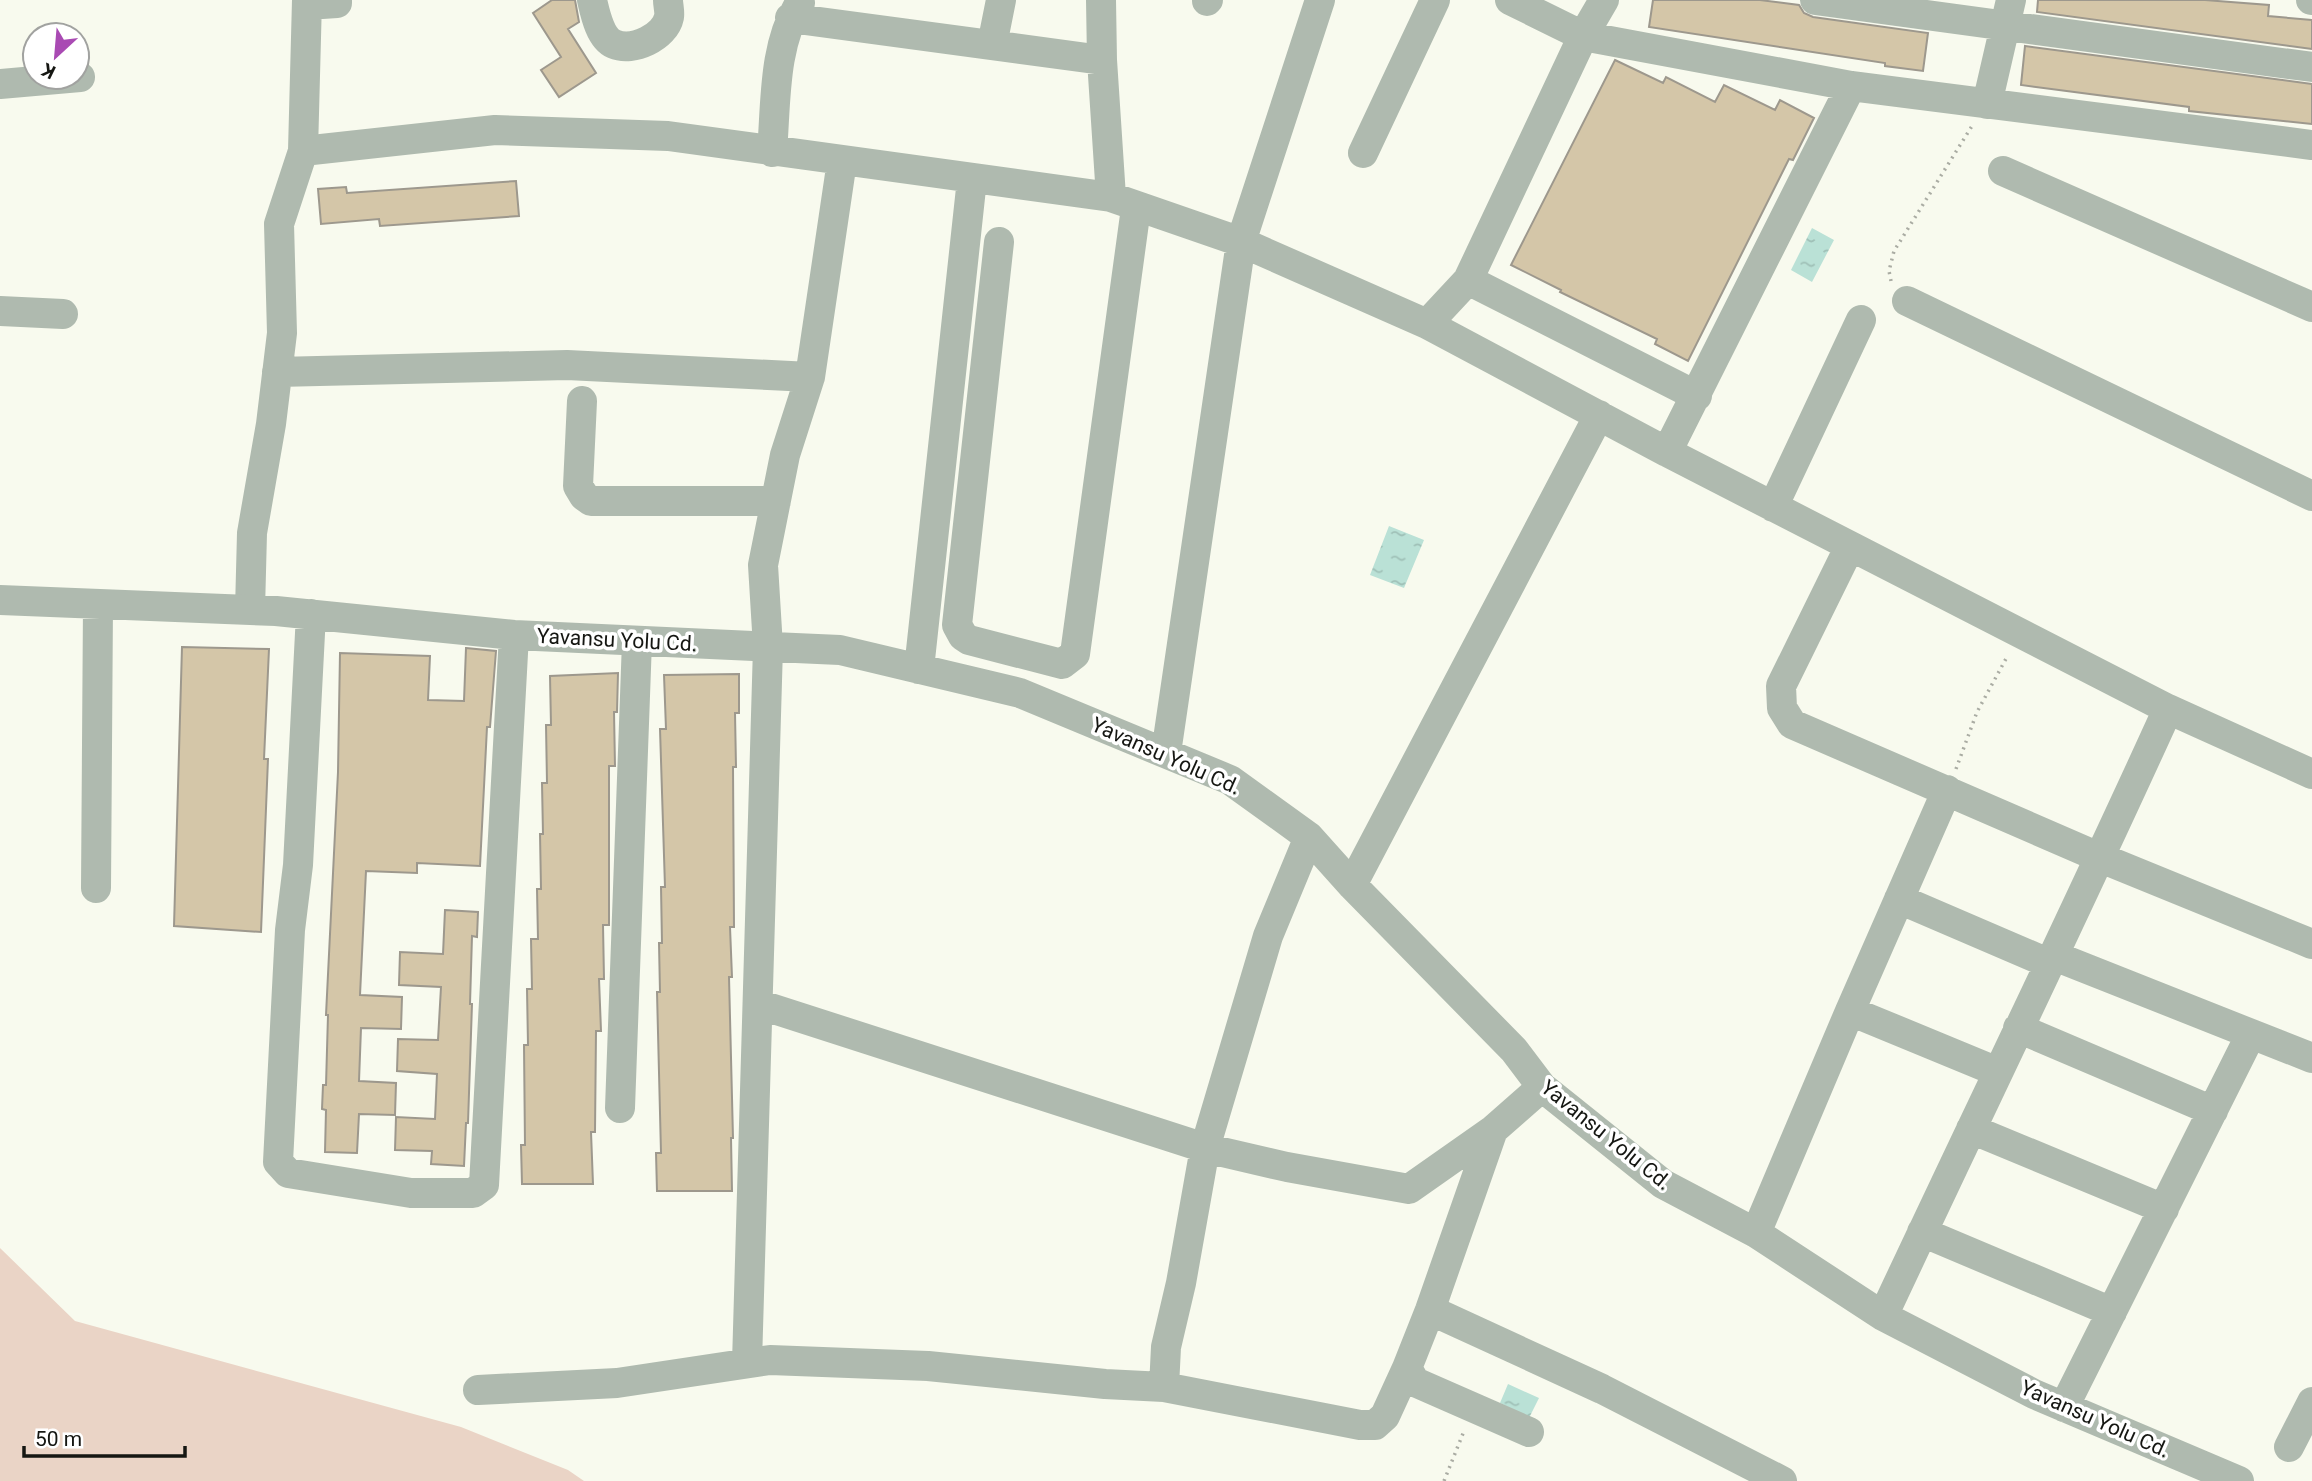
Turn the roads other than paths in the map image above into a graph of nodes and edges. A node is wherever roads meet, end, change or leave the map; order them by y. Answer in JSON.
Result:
{"nodes":[{"id":1,"x":337,"y":0,"type":"edge"},
{"id":2,"x":592,"y":0,"type":"edge"},
{"id":3,"x":668,"y":0,"type":"edge"},
{"id":4,"x":1001,"y":0,"type":"edge"},
{"id":5,"x":1101,"y":0,"type":"edge"},
{"id":6,"x":1320,"y":0,"type":"edge"},
{"id":7,"x":1435,"y":0,"type":"edge"},
{"id":8,"x":1510,"y":0,"type":"edge"},
{"id":9,"x":1604,"y":0,"type":"edge"},
{"id":10,"x":1815,"y":0,"type":"edge"},
{"id":11,"x":307,"y":3,"type":"edge"},
{"id":12,"x":796,"y":9,"type":"edge"},
{"id":13,"x":2008,"y":14,"type":"edge"},
{"id":14,"x":1583,"y":36,"type":"junction"},
{"id":15,"x":992,"y":46,"type":"junction"},
{"id":16,"x":1102,"y":60,"type":"junction"},
{"id":17,"x":2312,"y":67,"type":"edge"},
{"id":18,"x":21,"y":82,"type":"edge"},
{"id":19,"x":0,"y":84,"type":"edge"},
{"id":20,"x":1851,"y":86,"type":"junction"},
{"id":21,"x":1987,"y":104,"type":"junction"},
{"id":22,"x":2312,"y":145,"type":"edge"},
{"id":23,"x":303,"y":151,"type":"junction"},
{"id":24,"x":772,"y":152,"type":"junction"},
{"id":25,"x":1363,"y":153,"type":"dead end"},
{"id":26,"x":842,"y":161,"type":"junction"},
{"id":27,"x":2003,"y":171,"type":"dead end"},
{"id":28,"x":972,"y":179,"type":"junction"},
{"id":29,"x":1124,"y":203,"type":"junction"},
{"id":30,"x":999,"y":242,"type":"dead end"},
{"id":31,"x":1241,"y":242,"type":"junction"},
{"id":32,"x":1468,"y":280,"type":"junction"},
{"id":33,"x":1907,"y":301,"type":"road end"},
{"id":34,"x":2312,"y":307,"type":"edge"},
{"id":35,"x":0,"y":312,"type":"edge"},
{"id":36,"x":63,"y":314,"type":"dead end"},
{"id":37,"x":1861,"y":320,"type":"dead end"},
{"id":38,"x":1427,"y":324,"type":"junction"},
{"id":39,"x":277,"y":372,"type":"junction"},
{"id":40,"x":810,"y":377,"type":"junction"},
{"id":41,"x":1697,"y":396,"type":"junction"},
{"id":42,"x":582,"y":401,"type":"dead end"},
{"id":43,"x":1600,"y":415,"type":"junction"},
{"id":44,"x":1667,"y":453,"type":"junction"},
{"id":45,"x":2312,"y":496,"type":"edge"},
{"id":46,"x":776,"y":502,"type":"junction"},
{"id":47,"x":1773,"y":507,"type":"junction"},
{"id":48,"x":1850,"y":546,"type":"junction"},
{"id":49,"x":0,"y":600,"type":"edge"},
{"id":50,"x":98,"y":604,"type":"junction"},
{"id":51,"x":250,"y":610,"type":"junction"},
{"id":52,"x":312,"y":614,"type":"junction"},
{"id":53,"x":514,"y":635,"type":"junction"},
{"id":54,"x":637,"y":640,"type":"junction"},
{"id":55,"x":768,"y":647,"type":"junction"},
{"id":56,"x":919,"y":669,"type":"junction"},
{"id":57,"x":2168,"y":709,"type":"junction"},
{"id":58,"x":1166,"y":753,"type":"junction"},
{"id":59,"x":2312,"y":774,"type":"edge"},
{"id":60,"x":1947,"y":790,"type":"junction"},
{"id":61,"x":1309,"y":837,"type":"junction"},
{"id":62,"x":2101,"y":858,"type":"junction"},
{"id":63,"x":1352,"y":885,"type":"junction"},
{"id":64,"x":96,"y":888,"type":"dead end"},
{"id":65,"x":1899,"y":899,"type":"junction"},
{"id":66,"x":2312,"y":944,"type":"edge"},
{"id":67,"x":2050,"y":959,"type":"junction"},
{"id":68,"x":758,"y":1004,"type":"junction"},
{"id":69,"x":1850,"y":1011,"type":"junction"},
{"id":70,"x":2018,"y":1028,"type":"junction"},
{"id":71,"x":2251,"y":1034,"type":"junction"},
{"id":72,"x":2312,"y":1058,"type":"edge"},
{"id":73,"x":1998,"y":1072,"type":"junction"},
{"id":74,"x":1542,"y":1087,"type":"junction"},
{"id":75,"x":620,"y":1108,"type":"dead end"},
{"id":76,"x":2213,"y":1111,"type":"junction"},
{"id":77,"x":1971,"y":1129,"type":"junction"},
{"id":78,"x":1493,"y":1130,"type":"junction"},
{"id":79,"x":1205,"y":1148,"type":"junction"},
{"id":80,"x":2164,"y":1209,"type":"junction"},
{"id":81,"x":1922,"y":1232,"type":"junction"},
{"id":82,"x":1756,"y":1233,"type":"junction"},
{"id":83,"x":1430,"y":1310,"type":"junction"},
{"id":84,"x":2112,"y":1312,"type":"junction"},
{"id":85,"x":1883,"y":1316,"type":"junction"},
{"id":86,"x":747,"y":1363,"type":"junction"},
{"id":87,"x":1407,"y":1368,"type":"junction"},
{"id":88,"x":1164,"y":1387,"type":"junction"},
{"id":89,"x":478,"y":1390,"type":"dead end"},
{"id":90,"x":2312,"y":1402,"type":"edge"},
{"id":91,"x":2064,"y":1407,"type":"junction"},
{"id":92,"x":1529,"y":1432,"type":"dead end"},
{"id":93,"x":2289,"y":1447,"type":"dead end"},
{"id":94,"x":1782,"y":1481,"type":"edge"},
{"id":95,"x":2238,"y":1481,"type":"edge"}],
"edges":[{"from":1,"to":11,"type":"street"},
{"from":2,"to":3,"type":"street"},
{"from":4,"to":15,"type":"street"},
{"from":5,"to":16,"type":"street"},
{"from":6,"to":31,"type":"street"},
{"from":7,"to":25,"type":"street"},
{"from":8,"to":14,"type":"street"},
{"from":9,"to":14,"type":"street"},
{"from":10,"to":13,"type":"street"},
{"from":11,"to":23,"type":"street"},
{"from":12,"to":15,"type":"street"},
{"from":12,"to":24,"type":"street"},
{"from":13,"to":17,"type":"street"},
{"from":13,"to":21,"type":"street"},
{"from":14,"to":20,"type":"street"},
{"from":14,"to":32,"type":"street"},
{"from":15,"to":16,"type":"street"},
{"from":16,"to":29,"type":"street"},
{"from":18,"to":19,"type":"street"},
{"from":20,"to":21,"type":"street"},
{"from":20,"to":41,"type":"street"},
{"from":21,"to":22,"type":"street"},
{"from":23,"to":24,"type":"street"},
{"from":23,"to":39,"type":"street"},
{"from":24,"to":26,"type":"street"},
{"from":26,"to":28,"type":"street"},
{"from":26,"to":40,"type":"street"},
{"from":27,"to":34,"type":"street"},
{"from":28,"to":29,"type":"street"},
{"from":28,"to":56,"type":"street"},
{"from":29,"to":30,"type":"street"},
{"from":29,"to":31,"type":"street"},
{"from":31,"to":38,"type":"street"},
{"from":31,"to":58,"type":"street"},
{"from":32,"to":38,"type":"street"},
{"from":32,"to":41,"type":"street"},
{"from":33,"to":45,"type":"street"},
{"from":35,"to":36,"type":"street"},
{"from":37,"to":47,"type":"street"},
{"from":38,"to":43,"type":"street"},
{"from":39,"to":40,"type":"street"},
{"from":39,"to":51,"type":"street"},
{"from":40,"to":46,"type":"street"},
{"from":41,"to":44,"type":"street"},
{"from":42,"to":46,"type":"street"},
{"from":43,"to":44,"type":"street"},
{"from":43,"to":63,"type":"street"},
{"from":44,"to":47,"type":"street"},
{"from":46,"to":55,"type":"street"},
{"from":47,"to":48,"type":"street"},
{"from":48,"to":57,"type":"street"},
{"from":48,"to":60,"type":"street"},
{"from":49,"to":50,"type":"street","name":"Yavansu Yolu Cd."},
{"from":50,"to":51,"type":"street","name":"Yavansu Yolu Cd."},
{"from":50,"to":64,"type":"street"},
{"from":51,"to":52,"type":"street","name":"Yavansu Yolu Cd."},
{"from":52,"to":53,"type":"street","name":"Yavansu Yolu Cd."},
{"from":52,"to":53,"type":"street"},
{"from":53,"to":54,"type":"street","name":"Yavansu Yolu Cd."},
{"from":54,"to":55,"type":"street","name":"Yavansu Yolu Cd."},
{"from":54,"to":75,"type":"street"},
{"from":55,"to":56,"type":"street","name":"Yavansu Yolu Cd."},
{"from":55,"to":68,"type":"street"},
{"from":56,"to":58,"type":"street","name":"Yavansu Yolu Cd."},
{"from":57,"to":59,"type":"street"},
{"from":57,"to":62,"type":"street"},
{"from":58,"to":61,"type":"street","name":"Yavansu Yolu Cd."},
{"from":60,"to":62,"type":"street"},
{"from":60,"to":65,"type":"street"},
{"from":61,"to":63,"type":"street","name":"Yavansu Yolu Cd."},
{"from":61,"to":79,"type":"street"},
{"from":62,"to":66,"type":"street"},
{"from":62,"to":67,"type":"street"},
{"from":63,"to":74,"type":"street","name":"Yavansu Yolu Cd."},
{"from":65,"to":67,"type":"street"},
{"from":65,"to":69,"type":"street"},
{"from":67,"to":70,"type":"street"},
{"from":67,"to":71,"type":"street"},
{"from":68,"to":79,"type":"street"},
{"from":68,"to":86,"type":"street"},
{"from":69,"to":73,"type":"street"},
{"from":69,"to":82,"type":"street"},
{"from":70,"to":73,"type":"street"},
{"from":70,"to":76,"type":"street"},
{"from":71,"to":72,"type":"street"},
{"from":71,"to":76,"type":"street"},
{"from":73,"to":77,"type":"street"},
{"from":74,"to":78,"type":"street"},
{"from":74,"to":82,"type":"street","name":"Yavansu Yolu Cd."},
{"from":76,"to":80,"type":"street"},
{"from":77,"to":80,"type":"street"},
{"from":77,"to":81,"type":"street"},
{"from":78,"to":79,"type":"street"},
{"from":78,"to":83,"type":"street"},
{"from":79,"to":88,"type":"street"},
{"from":80,"to":84,"type":"street"},
{"from":81,"to":84,"type":"street"},
{"from":81,"to":85,"type":"street"},
{"from":82,"to":85,"type":"street","name":"Yavansu Yolu Cd."},
{"from":83,"to":87,"type":"street"},
{"from":83,"to":94,"type":"street"},
{"from":84,"to":91,"type":"street"},
{"from":85,"to":91,"type":"street","name":"Yavansu Yolu Cd."},
{"from":86,"to":88,"type":"street"},
{"from":86,"to":89,"type":"street"},
{"from":87,"to":88,"type":"street"},
{"from":87,"to":92,"type":"street"},
{"from":90,"to":93,"type":"street"},
{"from":91,"to":95,"type":"street","name":"Yavansu Yolu Cd."}]}
